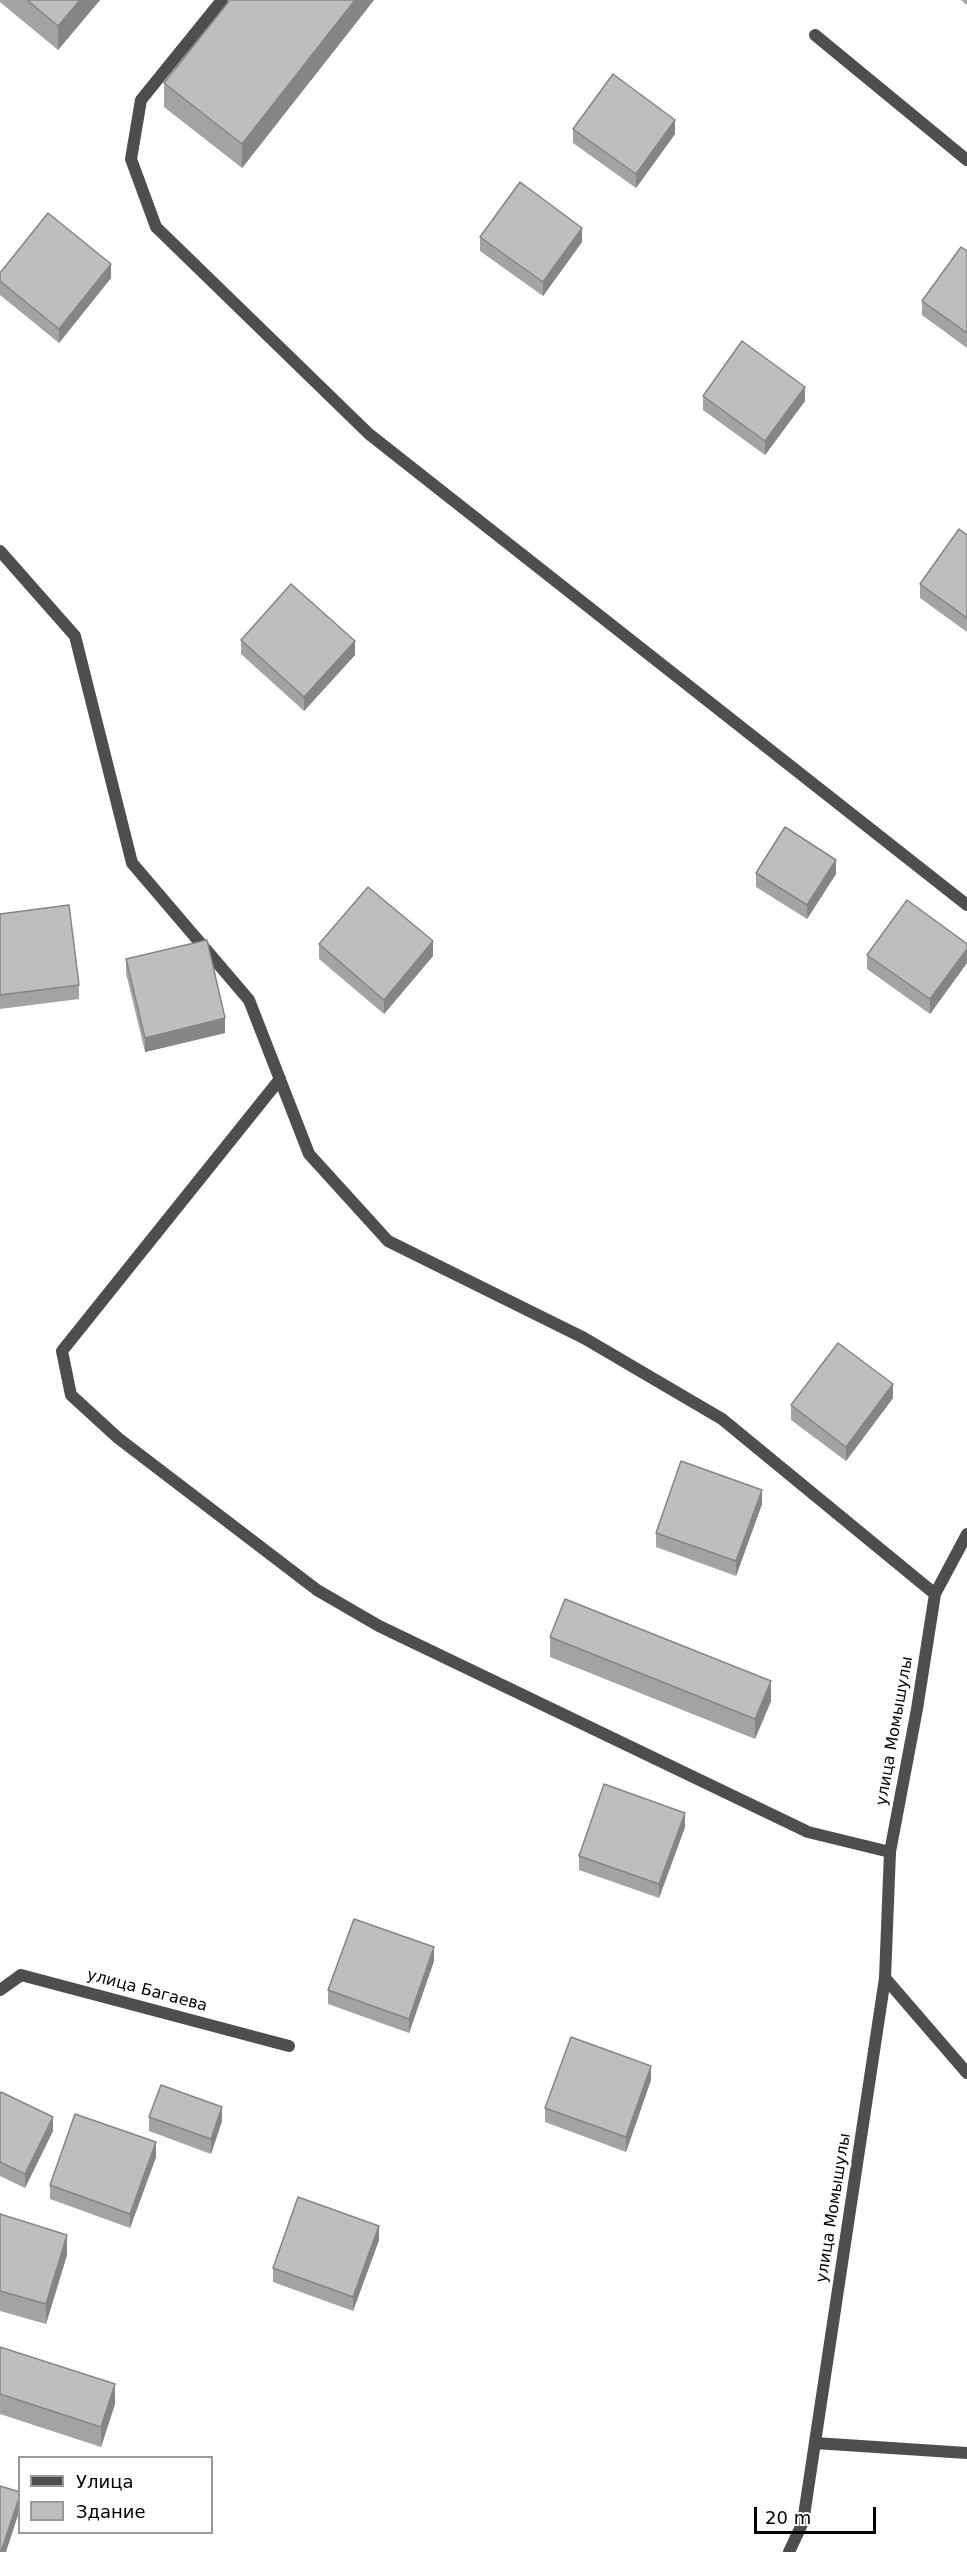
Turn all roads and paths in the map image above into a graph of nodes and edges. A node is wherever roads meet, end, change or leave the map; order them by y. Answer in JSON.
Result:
{"nodes":[{"id":1,"x":222,"y":0,"type":"edge"},
{"id":2,"x":815,"y":35,"type":"dead end"},
{"id":3,"x":967,"y":160,"type":"edge"},
{"id":4,"x":0,"y":551,"type":"edge"},
{"id":5,"x":967,"y":904,"type":"edge"},
{"id":6,"x":280,"y":1079,"type":"junction"},
{"id":7,"x":967,"y":1534,"type":"edge"},
{"id":8,"x":935,"y":1594,"type":"junction"},
{"id":9,"x":890,"y":1852,"type":"junction"},
{"id":10,"x":885,"y":1978,"type":"junction"},
{"id":11,"x":0,"y":1990,"type":"edge"},
{"id":12,"x":289,"y":2046,"type":"dead end"},
{"id":13,"x":967,"y":2073,"type":"edge"},
{"id":14,"x":815,"y":2443,"type":"junction"},
{"id":15,"x":967,"y":2452,"type":"edge"},
{"id":16,"x":789,"y":2552,"type":"edge"}],
"edges":[{"from":1,"to":5,"type":"street"},
{"from":2,"to":3,"type":"street"},
{"from":4,"to":6,"type":"street"},
{"from":6,"to":8,"type":"street"},
{"from":6,"to":9,"type":"street"},
{"from":7,"to":8,"type":"street","name":"улица Момышулы"},
{"from":8,"to":9,"type":"street","name":"улица Момышулы"},
{"from":9,"to":10,"type":"street","name":"улица Момышулы"},
{"from":10,"to":13,"type":"street"},
{"from":10,"to":14,"type":"street","name":"улица Момышулы"},
{"from":11,"to":12,"type":"street","name":"улица Багаева"},
{"from":14,"to":15,"type":"street"},
{"from":14,"to":16,"type":"street","name":"улица Момышулы"}]}
